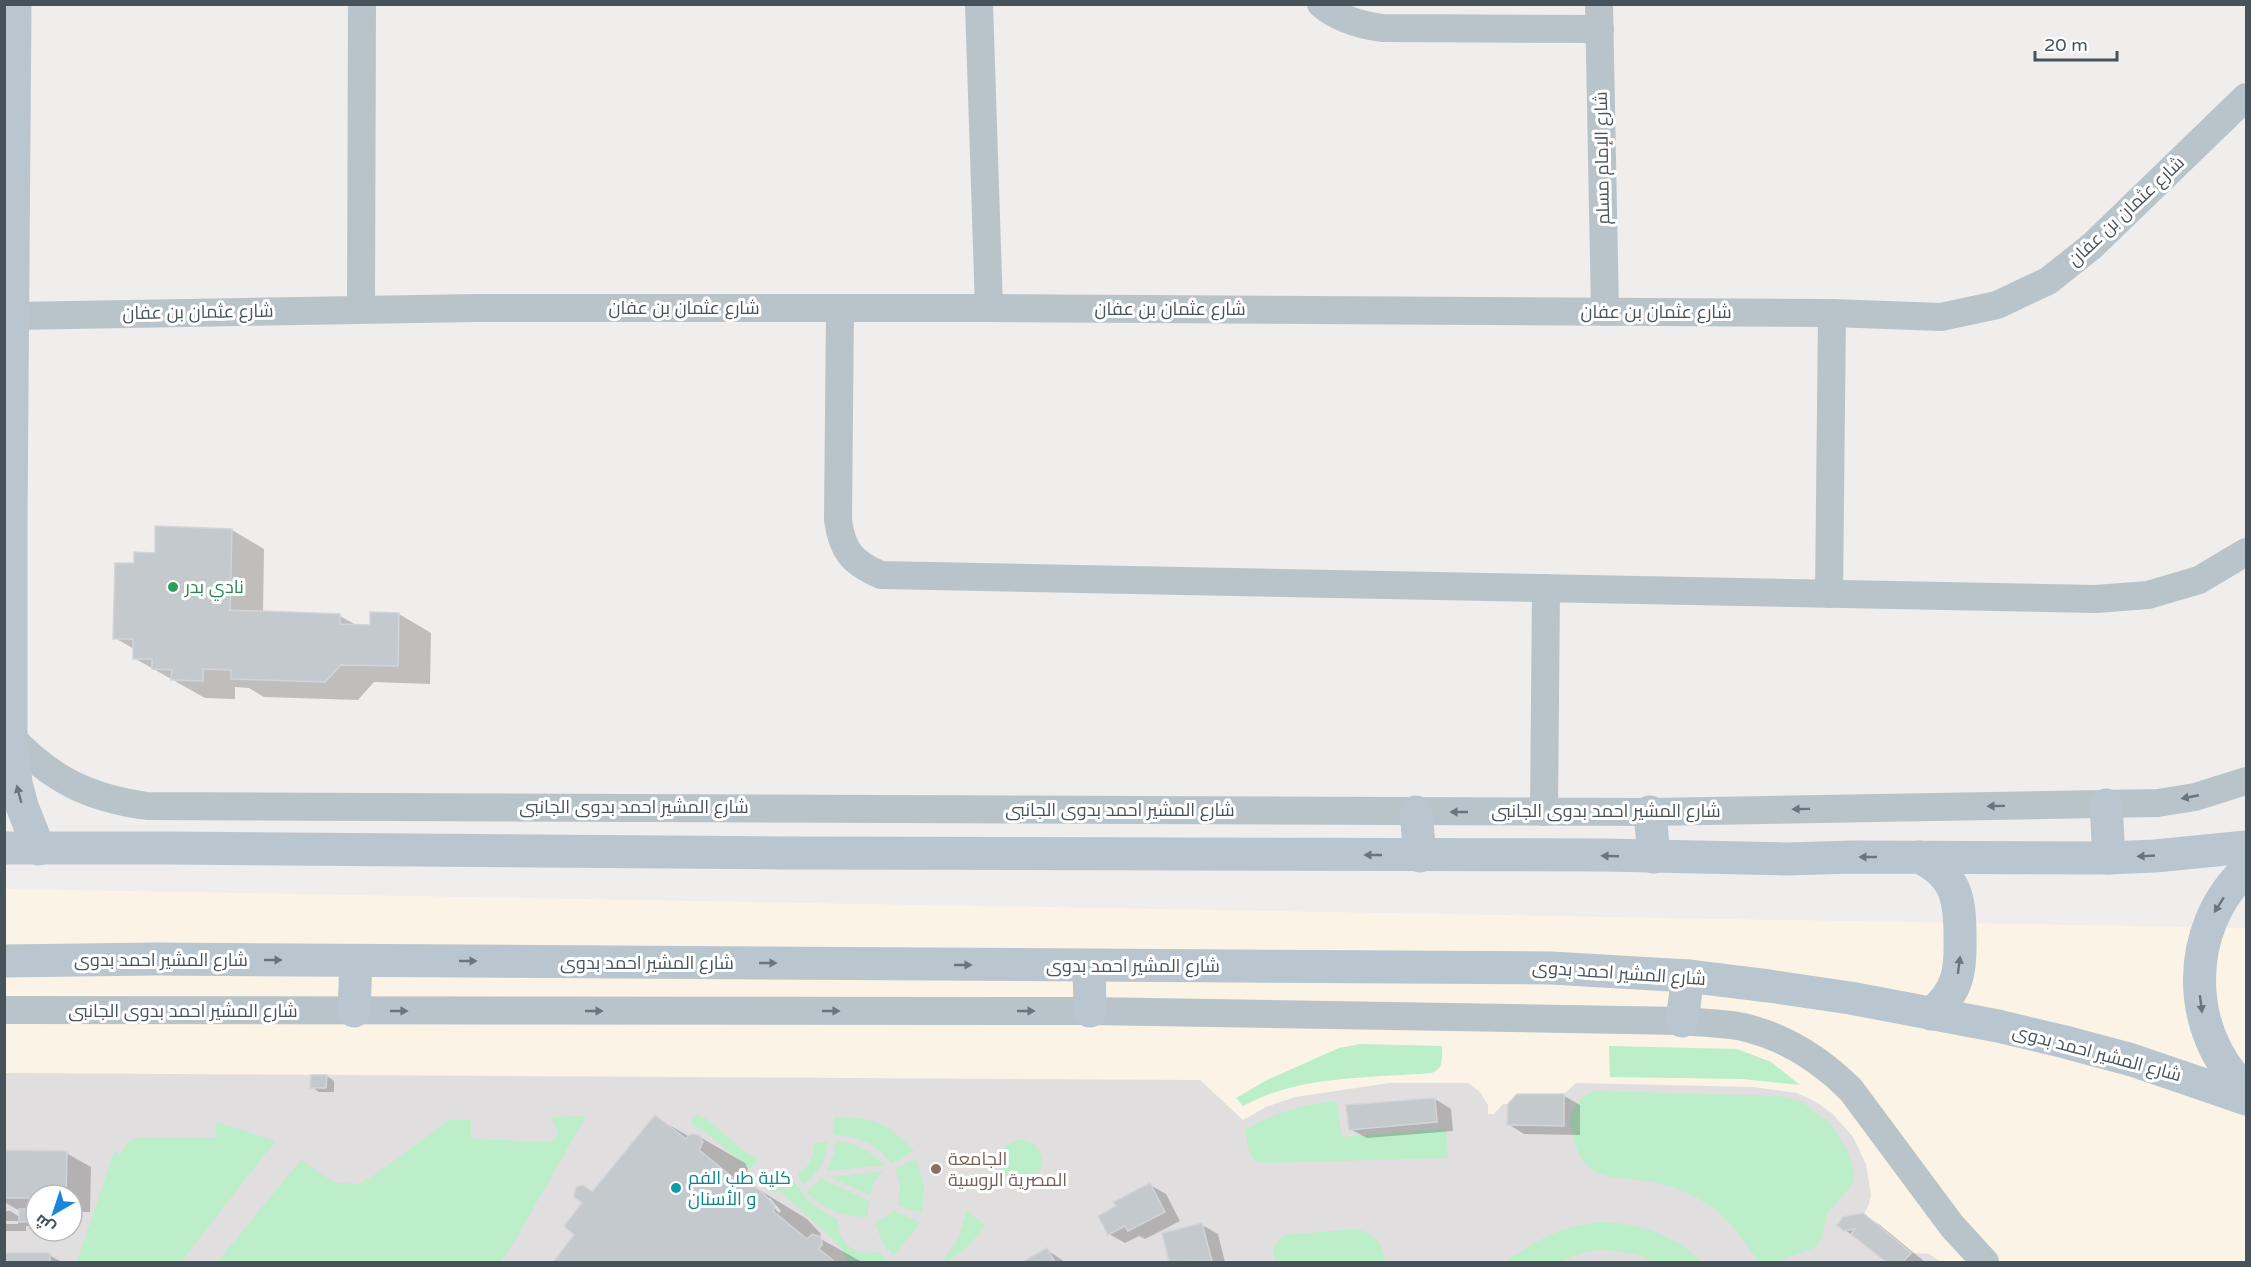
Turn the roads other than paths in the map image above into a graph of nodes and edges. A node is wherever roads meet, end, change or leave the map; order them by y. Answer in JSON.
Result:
{"nodes":[{"id":1,"x":15,"y":4,"type":"edge"},
{"id":2,"x":362,"y":4,"type":"edge"},
{"id":3,"x":979,"y":4,"type":"edge"},
{"id":4,"x":1321,"y":4,"type":"edge"},
{"id":5,"x":1599,"y":17,"type":"edge"},
{"id":6,"x":2247,"y":97,"type":"edge"},
{"id":7,"x":9,"y":196,"type":"edge"},
{"id":8,"x":9,"y":260,"type":"edge"},
{"id":9,"x":361,"y":308,"type":"junction"},
{"id":10,"x":840,"y":308,"type":"junction"},
{"id":11,"x":989,"y":308,"type":"junction"},
{"id":12,"x":1605,"y":312,"type":"junction"},
{"id":13,"x":1832,"y":313,"type":"junction"},
{"id":14,"x":10,"y":337,"type":"edge"},
{"id":15,"x":8,"y":425,"type":"edge"},
{"id":16,"x":2247,"y":552,"type":"edge"},
{"id":17,"x":1546,"y":588,"type":"junction"},
{"id":18,"x":1829,"y":594,"type":"junction"},
{"id":19,"x":11,"y":737,"type":"junction"},
{"id":20,"x":2247,"y":781,"type":"edge"},
{"id":21,"x":2106,"y":805,"type":"junction"},
{"id":22,"x":1416,"y":812,"type":"junction"},
{"id":23,"x":1544,"y":812,"type":"junction"},
{"id":24,"x":1650,"y":812,"type":"junction"},
{"id":25,"x":2247,"y":847,"type":"edge"},
{"id":26,"x":4,"y":848,"type":"edge"},
{"id":27,"x":39,"y":849,"type":"junction"},
{"id":28,"x":1420,"y":855,"type":"junction"},
{"id":29,"x":1919,"y":857,"type":"junction"},
{"id":30,"x":1654,"y":858,"type":"junction"},
{"id":31,"x":2109,"y":858,"type":"junction"},
{"id":32,"x":2247,"y":870,"type":"edge"},
{"id":33,"x":4,"y":961,"type":"edge"},
{"id":34,"x":356,"y":961,"type":"junction"},
{"id":35,"x":1089,"y":966,"type":"junction"},
{"id":36,"x":1688,"y":976,"type":"junction"},
{"id":37,"x":4,"y":1010,"type":"edge"},
{"id":38,"x":354,"y":1011,"type":"junction"},
{"id":39,"x":1090,"y":1011,"type":"junction"},
{"id":40,"x":1931,"y":1014,"type":"junction"},
{"id":41,"x":1682,"y":1021,"type":"junction"},
{"id":42,"x":2247,"y":1090,"type":"edge"},
{"id":43,"x":2247,"y":1099,"type":"edge"},
{"id":44,"x":1985,"y":1263,"type":"edge"}],
"edges":[{"from":1,"to":7,"type":"street"},
{"from":2,"to":9,"type":"street"},
{"from":3,"to":11,"type":"street"},
{"from":4,"to":5,"type":"street"},
{"from":5,"to":12,"type":"street","name":"شارع الإمام مسلم"},
{"from":6,"to":13,"type":"street","name":"شارع عثمان بن عفان"},
{"from":7,"to":8,"type":"street"},
{"from":8,"to":14,"type":"street"},
{"from":9,"to":10,"type":"street","name":"شارع عثمان بن عفان"},
{"from":9,"to":14,"type":"street","name":"شارع عثمان بن عفان"},
{"from":10,"to":11,"type":"street","name":"شارع عثمان بن عفان"},
{"from":10,"to":17,"type":"street"},
{"from":11,"to":12,"type":"street","name":"شارع عثمان بن عفان"},
{"from":12,"to":13,"type":"street","name":"شارع عثمان بن عفان"},
{"from":13,"to":18,"type":"street"},
{"from":14,"to":15,"type":"street"},
{"from":15,"to":19,"type":"street"},
{"from":16,"to":18,"type":"street"},
{"from":17,"to":18,"type":"street"},
{"from":17,"to":23,"type":"street"},
{"from":19,"to":22,"type":"street","name":"شارع المشير احمد بدوى الجانبى"},
{"from":27,"to":19,"type":"street","one_way":true},
{"from":20,"to":21,"type":"street","name":"شارع المشير احمد بدوى الجانبى","one_way":true},
{"from":21,"to":24,"type":"street","name":"شارع المشير احمد بدوى الجانبى","one_way":true},
{"from":21,"to":31,"type":"street"},
{"from":23,"to":22,"type":"street","name":"شارع المشير احمد بدوى الجانبى","one_way":true},
{"from":22,"to":28,"type":"street"},
{"from":23,"to":24,"type":"street","name":"شارع المشير احمد بدوى الجانبى"},
{"from":24,"to":30,"type":"street"},
{"from":25,"to":31,"type":"street","one_way":true},
{"from":26,"to":27,"type":"street"},
{"from":28,"to":27,"type":"street","one_way":true},
{"from":30,"to":28,"type":"street","one_way":true},
{"from":29,"to":30,"type":"street","one_way":true},
{"from":29,"to":31,"type":"street"},
{"from":40,"to":29,"type":"street","one_way":true},
{"from":32,"to":42,"type":"street","one_way":true},
{"from":33,"to":34,"type":"street","name":"شارع المشير احمد بدوى","one_way":true},
{"from":34,"to":35,"type":"street","name":"شارع المشير احمد بدوى","one_way":true},
{"from":34,"to":38,"type":"street"},
{"from":35,"to":36,"type":"street","name":"شارع المشير احمد بدوى"},
{"from":35,"to":39,"type":"street"},
{"from":36,"to":40,"type":"street","name":"شارع المشير احمد بدوى"},
{"from":36,"to":41,"type":"street"},
{"from":37,"to":38,"type":"street","name":"شارع المشير احمد بدوى الجانبى"},
{"from":38,"to":39,"type":"street","name":"شارع المشير احمد بدوى الجانبى","one_way":true},
{"from":39,"to":41,"type":"street","name":"شارع المشير احمد بدوى الجانبى"},
{"from":40,"to":43,"type":"street","name":"شارع المشير احمد بدوى"},
{"from":41,"to":44,"type":"street","name":"شارع المشير احمد بدوى الجانبى"}]}
